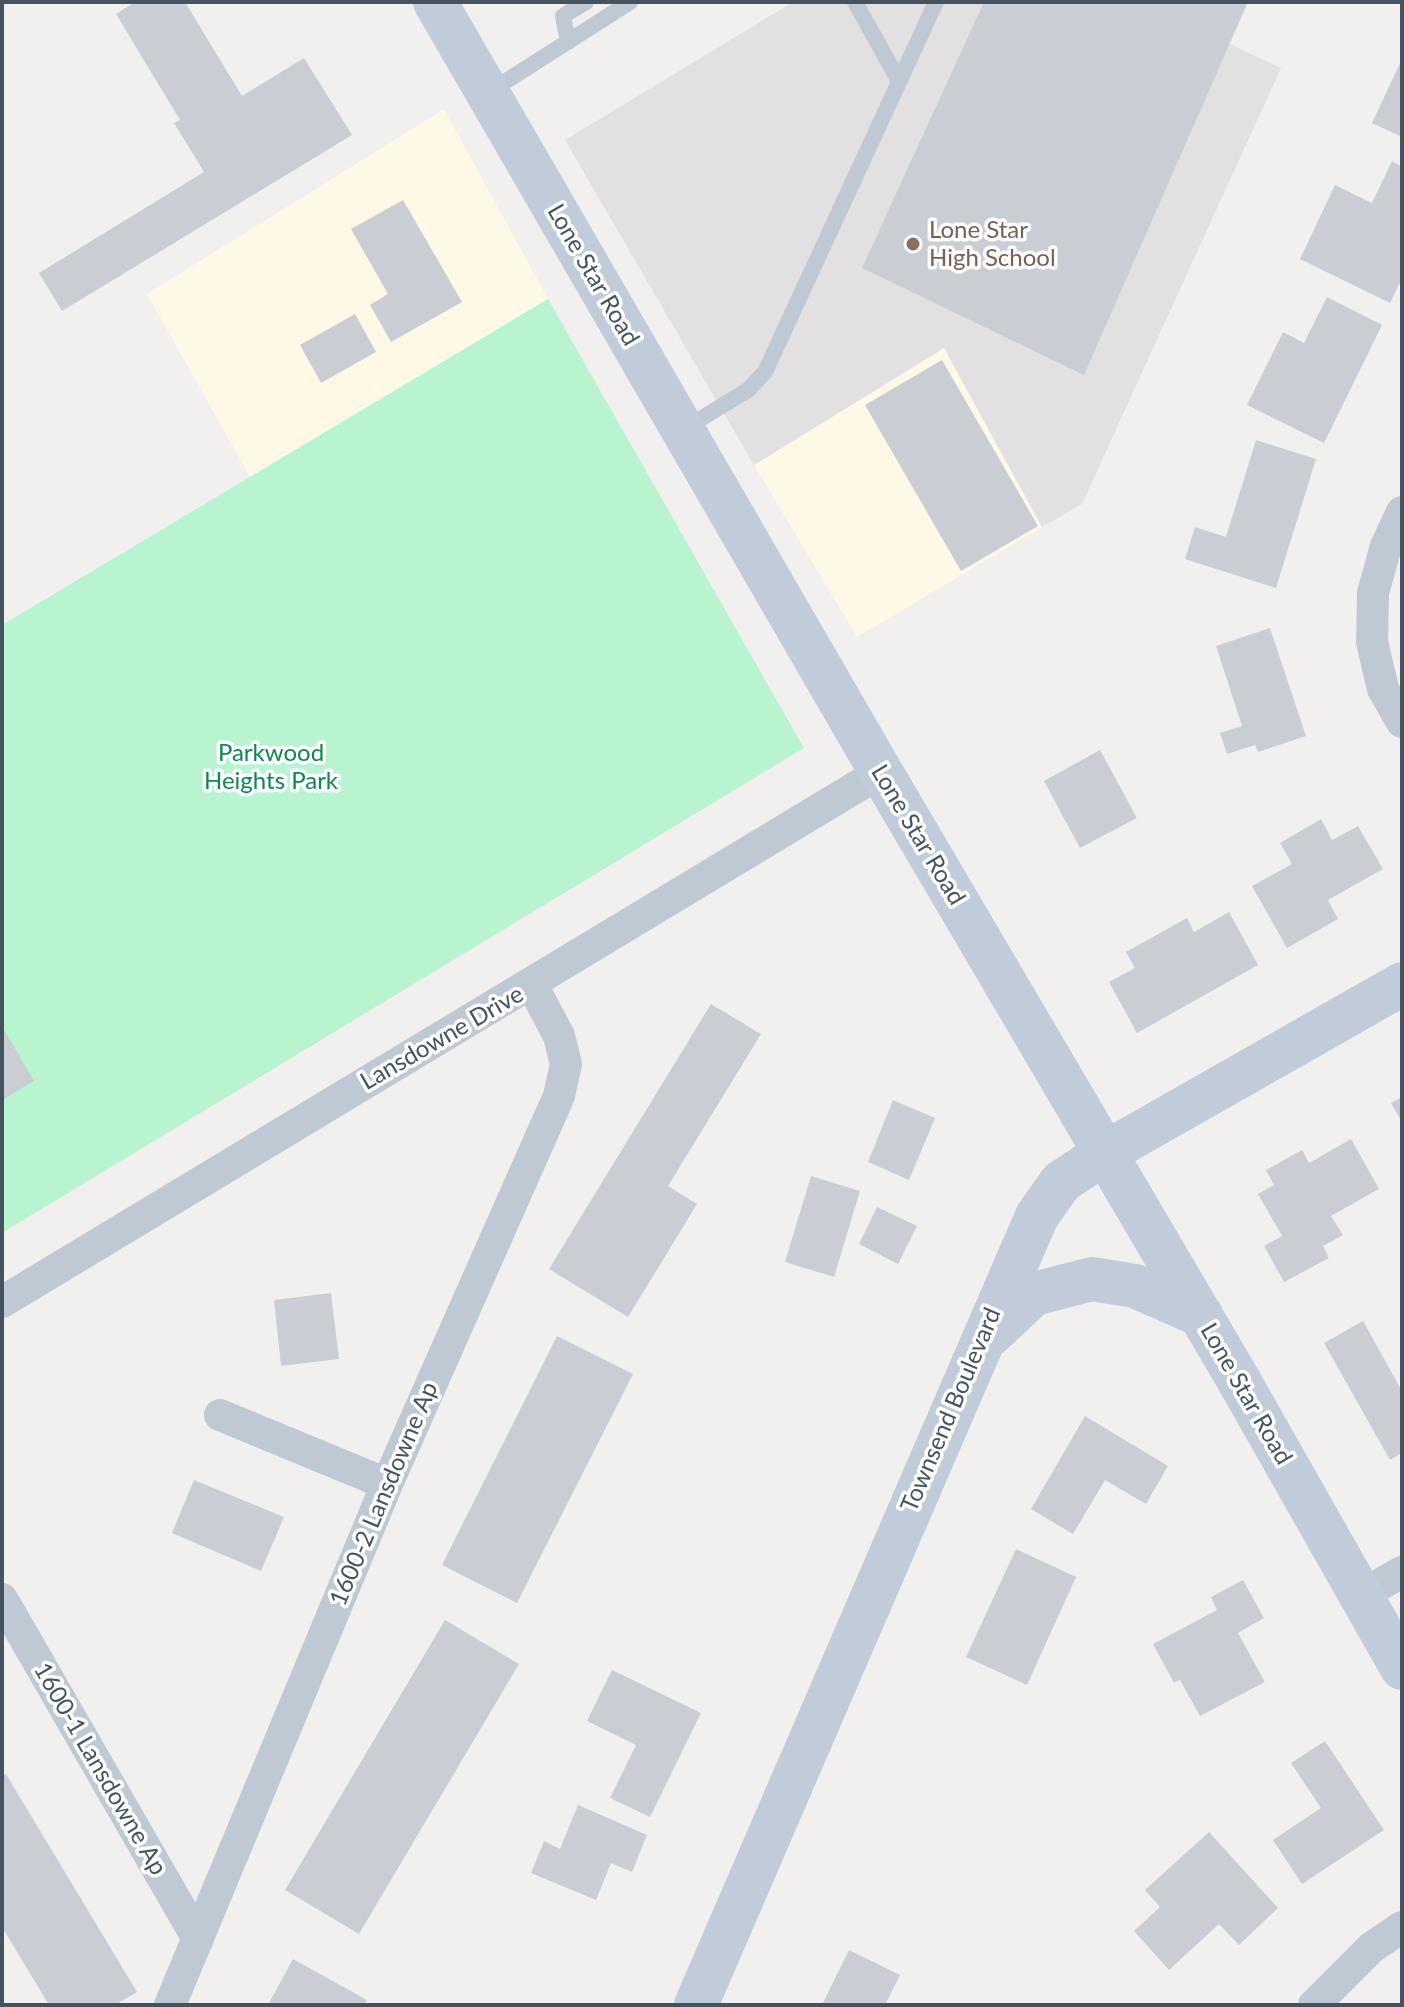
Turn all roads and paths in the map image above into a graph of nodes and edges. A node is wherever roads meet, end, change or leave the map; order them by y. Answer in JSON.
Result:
{"nodes":[{"id":1,"x":435,"y":2,"type":"edge"},
{"id":2,"x":586,"y":2,"type":"edge"},
{"id":3,"x":630,"y":2,"type":"edge"},
{"id":4,"x":855,"y":2,"type":"edge"},
{"id":5,"x":936,"y":2,"type":"edge"},
{"id":6,"x":568,"y":42,"type":"junction"},
{"id":7,"x":899,"y":81,"type":"junction"},
{"id":8,"x":488,"y":93,"type":"junction"},
{"id":9,"x":683,"y":430,"type":"junction"},
{"id":10,"x":1402,"y":512,"type":"edge"},
{"id":11,"x":1402,"y":722,"type":"edge"},
{"id":12,"x":881,"y":772,"type":"junction"},
{"id":13,"x":1402,"y":984,"type":"edge"},
{"id":14,"x":532,"y":985,"type":"junction"},
{"id":15,"x":1105,"y":1153,"type":"junction"},
{"id":16,"x":4,"y":1295,"type":"edge"},
{"id":17,"x":1201,"y":1315,"type":"junction"},
{"id":18,"x":979,"y":1345,"type":"junction"},
{"id":19,"x":220,"y":1415,"type":"dead end"},
{"id":20,"x":387,"y":1484,"type":"junction"},
{"id":21,"x":1402,"y":1572,"type":"edge"},
{"id":22,"x":1360,"y":1596,"type":"junction"},
{"id":23,"x":2,"y":1599,"type":"edge"},
{"id":24,"x":1402,"y":1668,"type":"edge"},
{"id":25,"x":1402,"y":1927,"type":"edge"},
{"id":26,"x":198,"y":1939,"type":"junction"},
{"id":27,"x":170,"y":2005,"type":"edge"},
{"id":28,"x":696,"y":2005,"type":"edge"},
{"id":29,"x":1314,"y":2005,"type":"edge"}],
"edges":[{"from":1,"to":8,"type":"street","name":"Lone Star Road"},
{"from":2,"to":6,"type":"lane"},
{"from":3,"to":6,"type":"lane"},
{"from":4,"to":7,"type":"lane"},
{"from":5,"to":7,"type":"lane"},
{"from":6,"to":8,"type":"lane"},
{"from":7,"to":9,"type":"lane"},
{"from":8,"to":9,"type":"street","name":"Lone Star Road"},
{"from":9,"to":12,"type":"street","name":"Lone Star Road"},
{"from":10,"to":11,"type":"street"},
{"from":12,"to":14,"type":"street","name":"Lansdowne Drive"},
{"from":12,"to":15,"type":"street","name":"Lone Star Road"},
{"from":13,"to":15,"type":"street","name":"Townsend Boulevard"},
{"from":14,"to":16,"type":"street","name":"Lansdowne Drive"},
{"from":14,"to":20,"type":"street","name":"1600-2 Lansdowne Ap"},
{"from":15,"to":17,"type":"street","name":"Lone Star Road"},
{"from":15,"to":18,"type":"street","name":"Townsend Boulevard"},
{"from":17,"to":18,"type":"street"},
{"from":17,"to":22,"type":"street","name":"Lone Star Road"},
{"from":18,"to":28,"type":"street","name":"Townsend Boulevard"},
{"from":19,"to":20,"type":"street"},
{"from":20,"to":26,"type":"street","name":"1600-2 Lansdowne Ap"},
{"from":21,"to":22,"type":"street"},
{"from":22,"to":24,"type":"street","name":"Lone Star Road"},
{"from":23,"to":26,"type":"street","name":"1600-1 Lansdowne Ap"},
{"from":25,"to":29,"type":"street"},
{"from":26,"to":27,"type":"street","name":"1600-2 Lansdowne Ap"}]}
